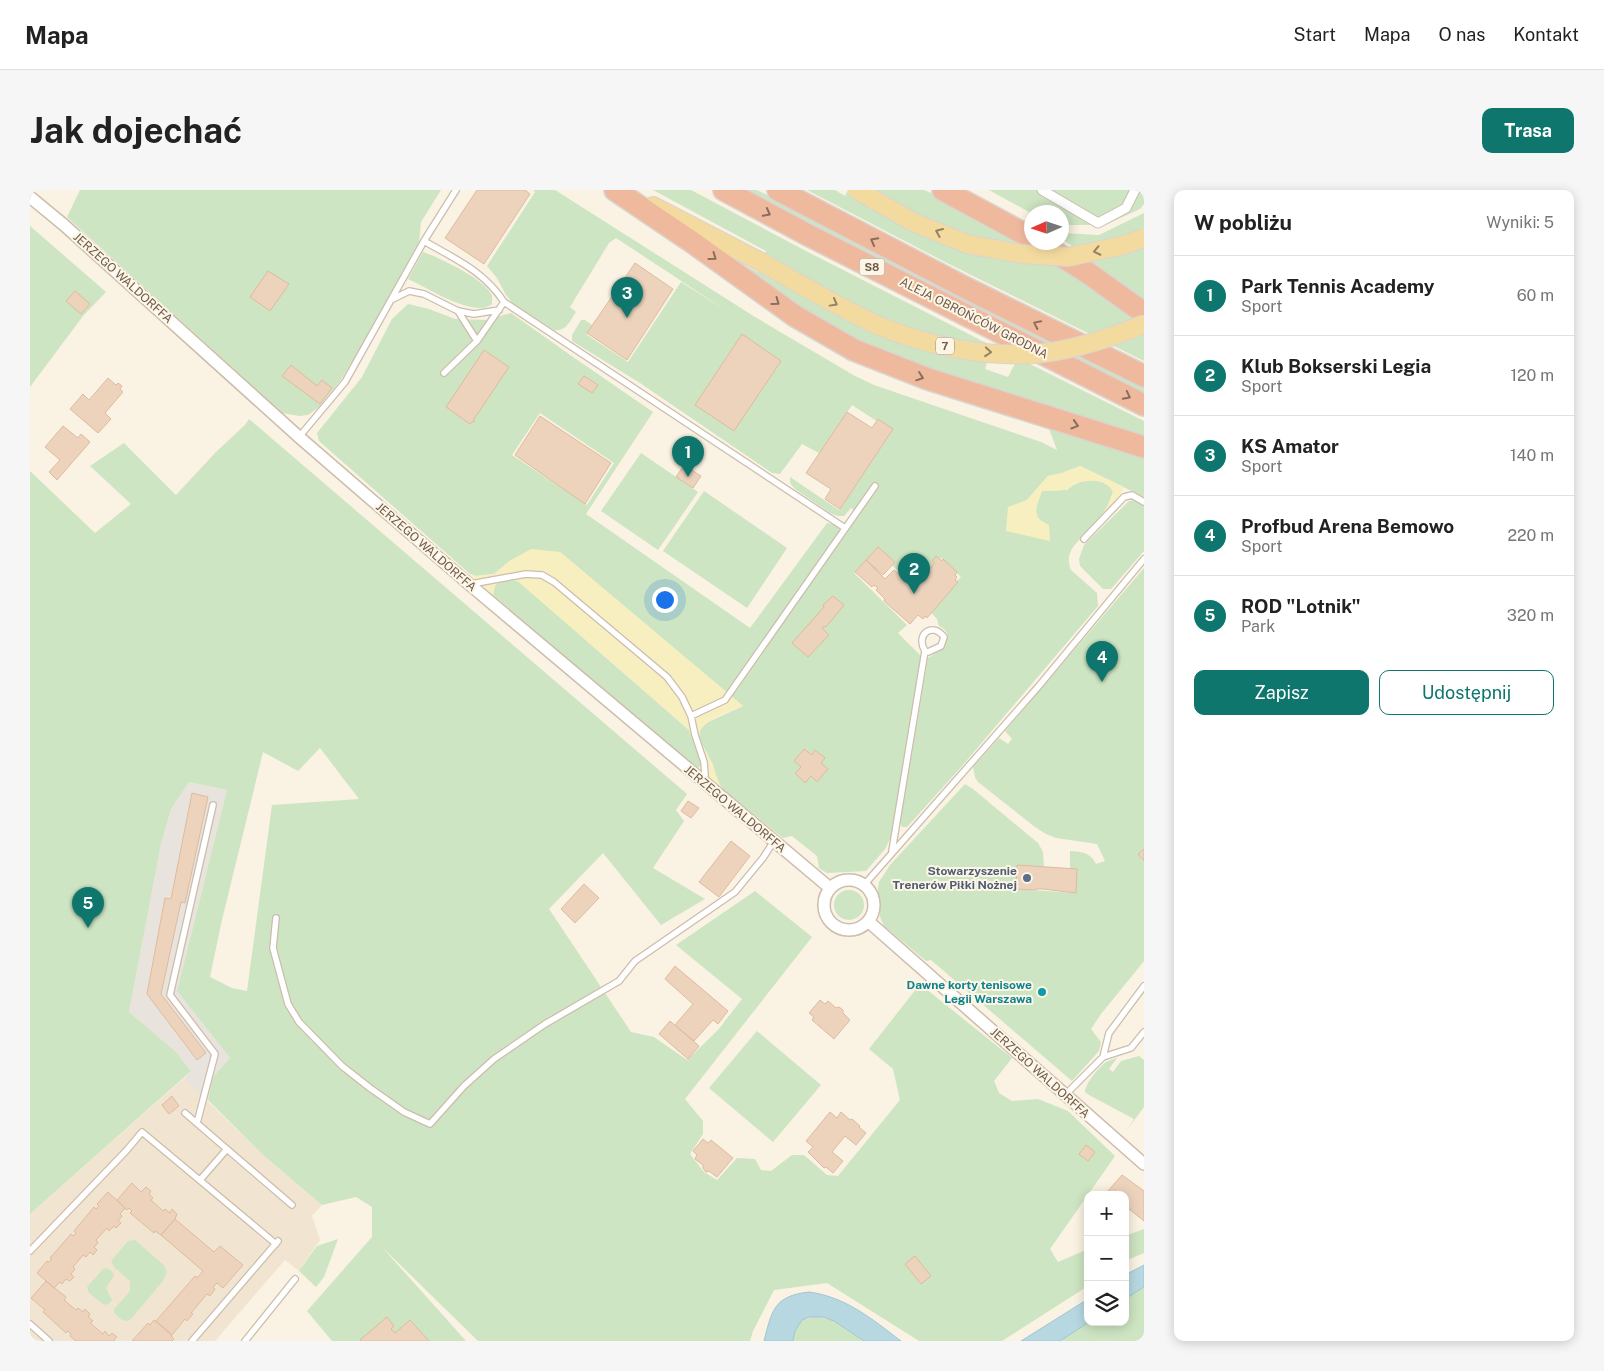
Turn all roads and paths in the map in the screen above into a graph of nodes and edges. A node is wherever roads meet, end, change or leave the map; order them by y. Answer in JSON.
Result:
{"nodes":[{"id":1,"x":456,"y":190,"type":"edge"},
{"id":2,"x":615,"y":190,"type":"edge"},
{"id":3,"x":622,"y":190,"type":"edge"},
{"id":4,"x":724,"y":190,"type":"edge"},
{"id":5,"x":778,"y":190,"type":"edge"},
{"id":6,"x":857,"y":190,"type":"edge"},
{"id":7,"x":943,"y":190,"type":"edge"},
{"id":8,"x":1042,"y":190,"type":"edge"},
{"id":9,"x":1135,"y":190,"type":"edge"},
{"id":10,"x":30,"y":197,"type":"edge"},
{"id":11,"x":1024,"y":234,"type":"edge"},
{"id":12,"x":1144,"y":238,"type":"edge"},
{"id":13,"x":424,"y":241,"type":"junction"},
{"id":14,"x":1052,"y":250,"type":"edge"},
{"id":15,"x":391,"y":300,"type":"junction"},
{"id":16,"x":504,"y":302,"type":"junction"},
{"id":17,"x":499,"y":310,"type":"junction"},
{"id":18,"x":458,"y":311,"type":"junction"},
{"id":19,"x":1144,"y":313,"type":"edge"},
{"id":20,"x":1144,"y":324,"type":"edge"},
{"id":21,"x":477,"y":341,"type":"junction"},
{"id":22,"x":444,"y":373,"type":"dead end"},
{"id":23,"x":1144,"y":376,"type":"edge"},
{"id":24,"x":1144,"y":405,"type":"edge"},
{"id":25,"x":299,"y":437,"type":"junction"},
{"id":26,"x":1144,"y":447,"type":"edge"},
{"id":27,"x":875,"y":486,"type":"dead end"},
{"id":28,"x":1144,"y":502,"type":"edge"},
{"id":29,"x":845,"y":528,"type":"junction"},
{"id":30,"x":1084,"y":539,"type":"dead end"},
{"id":31,"x":1144,"y":559,"type":"edge"},
{"id":32,"x":469,"y":584,"type":"junction"},
{"id":33,"x":925,"y":651,"type":"dead end"},
{"id":34,"x":691,"y":716,"type":"junction"},
{"id":35,"x":703,"y":782,"type":"junction"},
{"id":36,"x":213,"y":805,"type":"dead end"},
{"id":37,"x":774,"y":841,"type":"junction"},
{"id":38,"x":891,"y":854,"type":"junction"},
{"id":39,"x":864,"y":885,"type":"junction"},
{"id":40,"x":830,"y":888,"type":"junction"},
{"id":41,"x":276,"y":918,"type":"dead end"},
{"id":42,"x":869,"y":922,"type":"junction"},
{"id":43,"x":1144,"y":986,"type":"edge"},
{"id":44,"x":1144,"y":1032,"type":"edge"},
{"id":45,"x":1103,"y":1057,"type":"junction"},
{"id":46,"x":1065,"y":1095,"type":"junction"},
{"id":47,"x":185,"y":1113,"type":"dead end"},
{"id":48,"x":196,"y":1123,"type":"junction"},
{"id":49,"x":227,"y":1149,"type":"junction"},
{"id":50,"x":1144,"y":1164,"type":"edge"},
{"id":51,"x":200,"y":1180,"type":"junction"},
{"id":52,"x":292,"y":1205,"type":"dead end"},
{"id":53,"x":30,"y":1251,"type":"edge"},
{"id":54,"x":295,"y":1279,"type":"dead end"},
{"id":55,"x":30,"y":1324,"type":"edge"},
{"id":56,"x":49,"y":1341,"type":"edge"},
{"id":57,"x":192,"y":1341,"type":"edge"},
{"id":58,"x":245,"y":1341,"type":"edge"}],
"edges":[{"from":1,"to":13,"type":"lane"},
{"from":2,"to":26,"type":"highway","one_way":true},
{"from":3,"to":20,"type":"main road","number":"7","one_way":true,"bridge":true},
{"from":4,"to":24,"type":"highway","name":"ALEJA OBROŃCÓW GRODNA","number":"S8","one_way":true},
{"from":23,"to":5,"type":"highway","name":"ALEJA OBROŃCÓW GRODNA","number":"S8","one_way":true},
{"from":12,"to":6,"type":"main road","one_way":true,"bridge":true},
{"from":7,"to":11,"type":"highway"},
{"from":8,"to":9,"type":"street"},
{"from":10,"to":25,"type":"street","name":"JERZEGO WALDORFFA"},
{"from":13,"to":15,"type":"lane"},
{"from":13,"to":16,"type":"lane"},
{"from":14,"to":19,"type":"highway"},
{"from":15,"to":18,"type":"lane"},
{"from":15,"to":25,"type":"lane"},
{"from":16,"to":17,"type":"lane"},
{"from":16,"to":29,"type":"lane"},
{"from":17,"to":18,"type":"lane"},
{"from":17,"to":21,"type":"lane"},
{"from":18,"to":21,"type":"lane"},
{"from":21,"to":22,"type":"lane"},
{"from":25,"to":32,"type":"street","name":"JERZEGO WALDORFFA"},
{"from":27,"to":29,"type":"lane"},
{"from":28,"to":30,"type":"lane"},
{"from":29,"to":34,"type":"lane"},
{"from":31,"to":38,"type":"lane"},
{"from":32,"to":34,"type":"lane"},
{"from":32,"to":35,"type":"street","name":"JERZEGO WALDORFFA"},
{"from":33,"to":38,"type":"lane"},
{"from":34,"to":35,"type":"lane"},
{"from":35,"to":37,"type":"street","name":"JERZEGO WALDORFFA"},
{"from":36,"to":48,"type":"lane"},
{"from":37,"to":40,"type":"street","name":"JERZEGO WALDORFFA"},
{"from":37,"to":41,"type":"lane"},
{"from":38,"to":39,"type":"lane"},
{"from":39,"to":40,"type":"street"},
{"from":39,"to":42,"type":"street"},
{"from":40,"to":42,"type":"street"},
{"from":42,"to":46,"type":"street","name":"JERZEGO WALDORFFA"},
{"from":43,"to":45,"type":"lane"},
{"from":44,"to":45,"type":"lane"},
{"from":45,"to":46,"type":"lane"},
{"from":46,"to":50,"type":"street","name":"JERZEGO WALDORFFA"},
{"from":47,"to":48,"type":"lane"},
{"from":48,"to":49,"type":"lane"},
{"from":49,"to":51,"type":"lane"},
{"from":49,"to":52,"type":"lane"},
{"from":51,"to":53,"type":"lane"},
{"from":51,"to":57,"type":"lane"},
{"from":54,"to":58,"type":"lane"},
{"from":55,"to":56,"type":"lane"}]}
